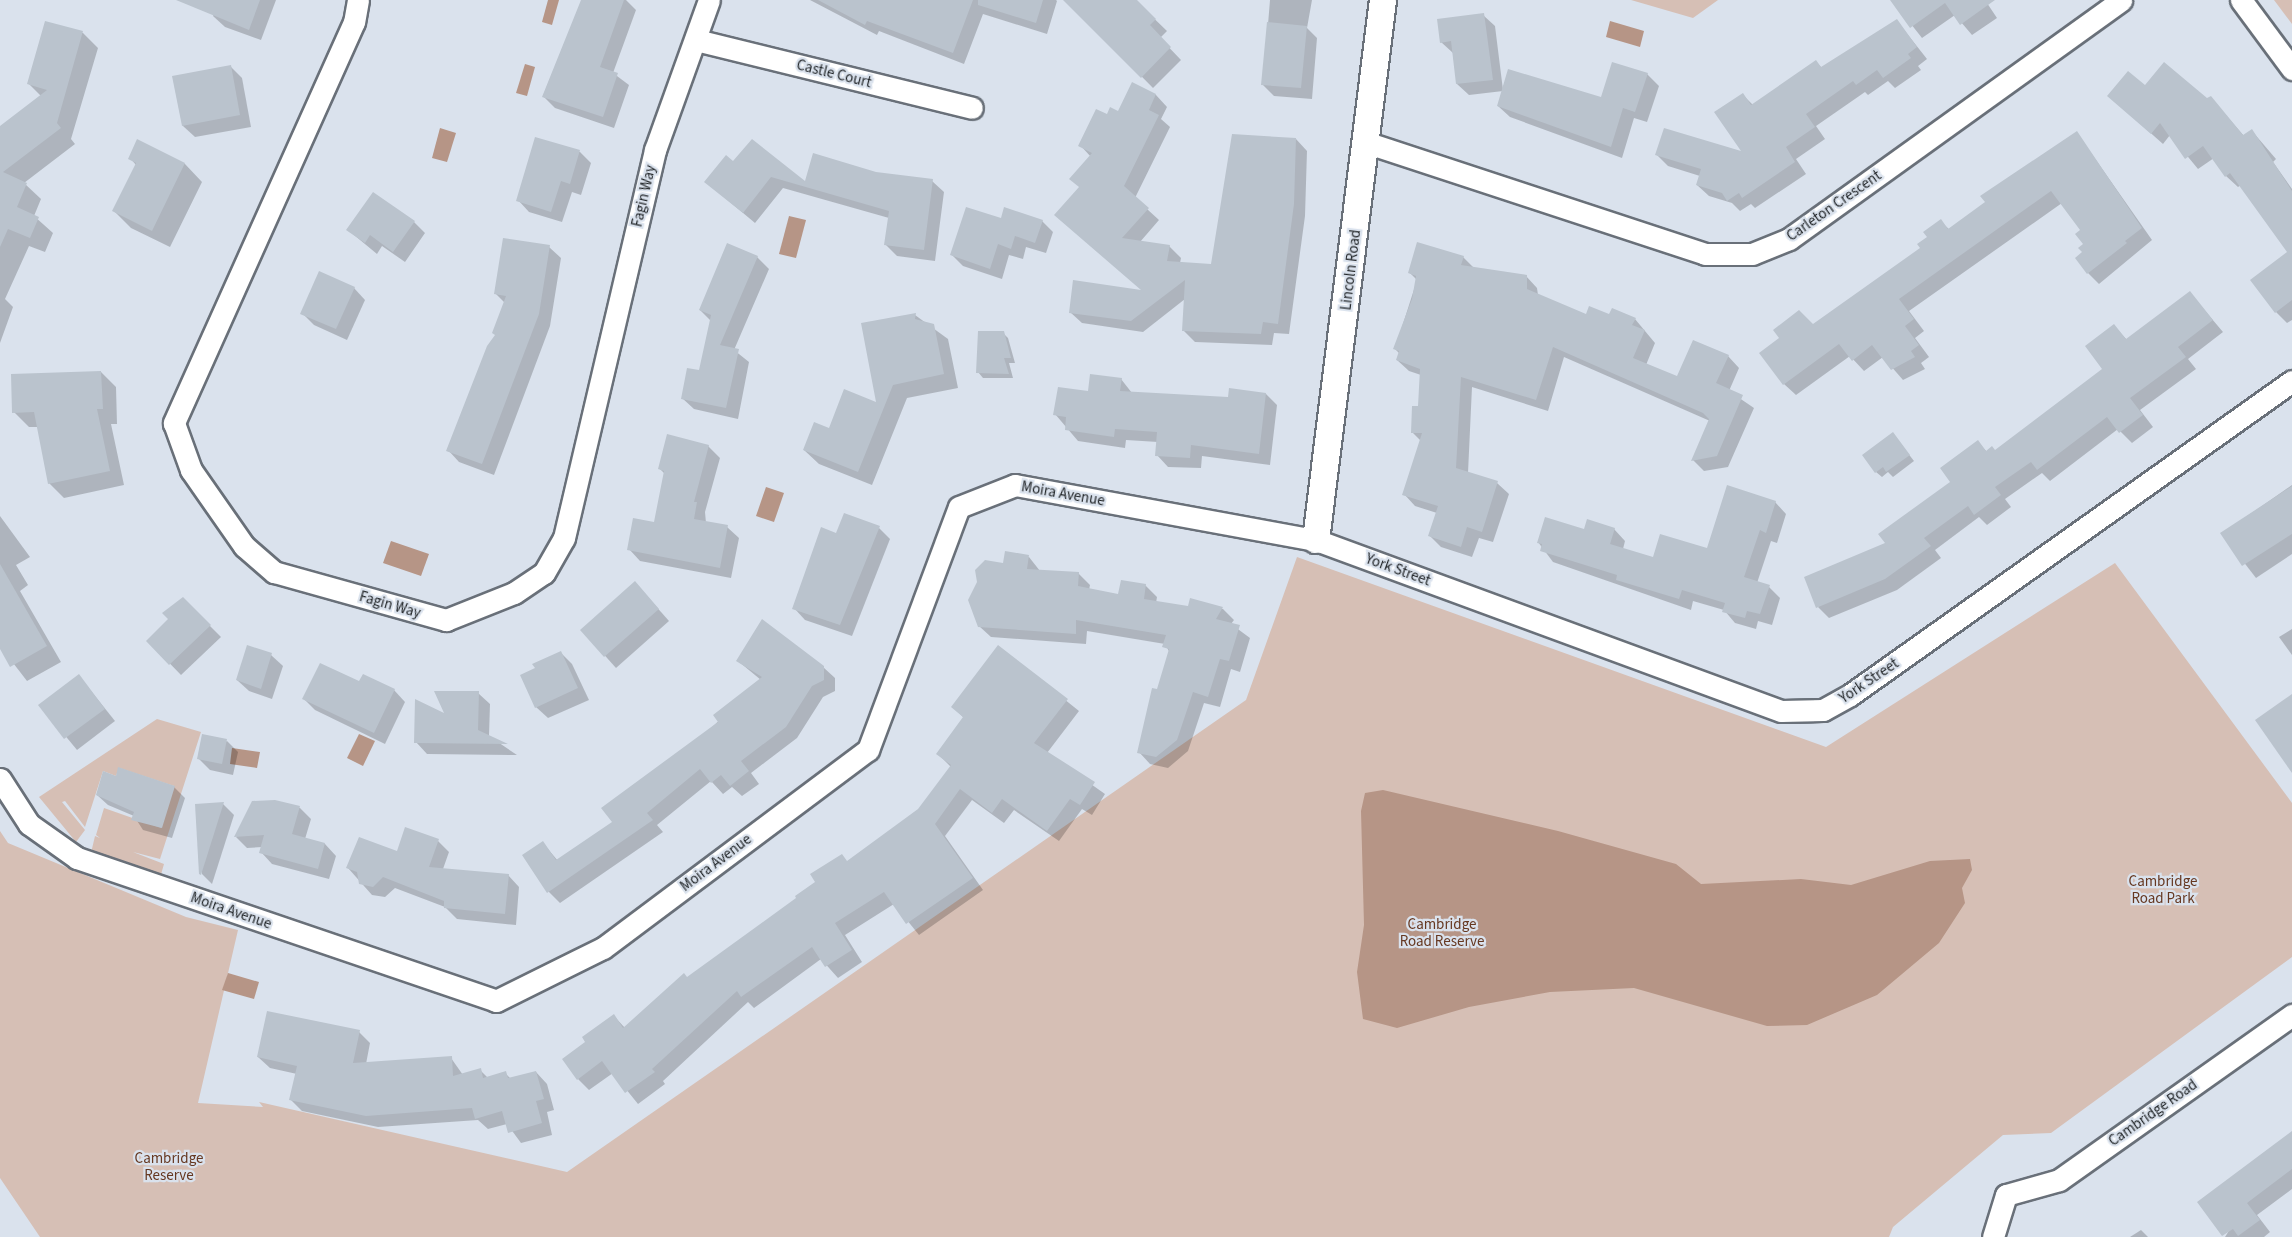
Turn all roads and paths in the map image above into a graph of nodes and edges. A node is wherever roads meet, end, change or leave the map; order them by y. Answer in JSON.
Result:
{"nodes":[{"id":1,"x":357,"y":0,"type":"edge"},
{"id":2,"x":709,"y":0,"type":"edge"},
{"id":3,"x":1383,"y":0,"type":"edge"},
{"id":4,"x":2121,"y":0,"type":"edge"},
{"id":5,"x":2241,"y":0,"type":"edge"},
{"id":6,"x":696,"y":40,"type":"junction"},
{"id":7,"x":2292,"y":69,"type":"edge"},
{"id":8,"x":972,"y":108,"type":"dead end"},
{"id":9,"x":1368,"y":142,"type":"junction"},
{"id":10,"x":2292,"y":381,"type":"edge"},
{"id":11,"x":1316,"y":540,"type":"junction"},
{"id":12,"x":0,"y":779,"type":"edge"},
{"id":13,"x":2292,"y":1015,"type":"edge"},
{"id":14,"x":1993,"y":1237,"type":"edge"}],
"edges":[{"from":1,"to":6,"type":"street","name":"Fagin Way"},
{"from":2,"to":6,"type":"street","name":"Fagin Way"},
{"from":3,"to":9,"type":"street","name":"Lincoln Road"},
{"from":4,"to":9,"type":"street","name":"Carleton Crescent"},
{"from":5,"to":7,"type":"street"},
{"from":6,"to":8,"type":"street","name":"Castle Court"},
{"from":9,"to":11,"type":"street","name":"Lincoln Road"},
{"from":10,"to":11,"type":"street","name":"York Street"},
{"from":11,"to":12,"type":"street","name":"Moira Avenue"},
{"from":13,"to":14,"type":"street","name":"Cambridge Road"}]}
